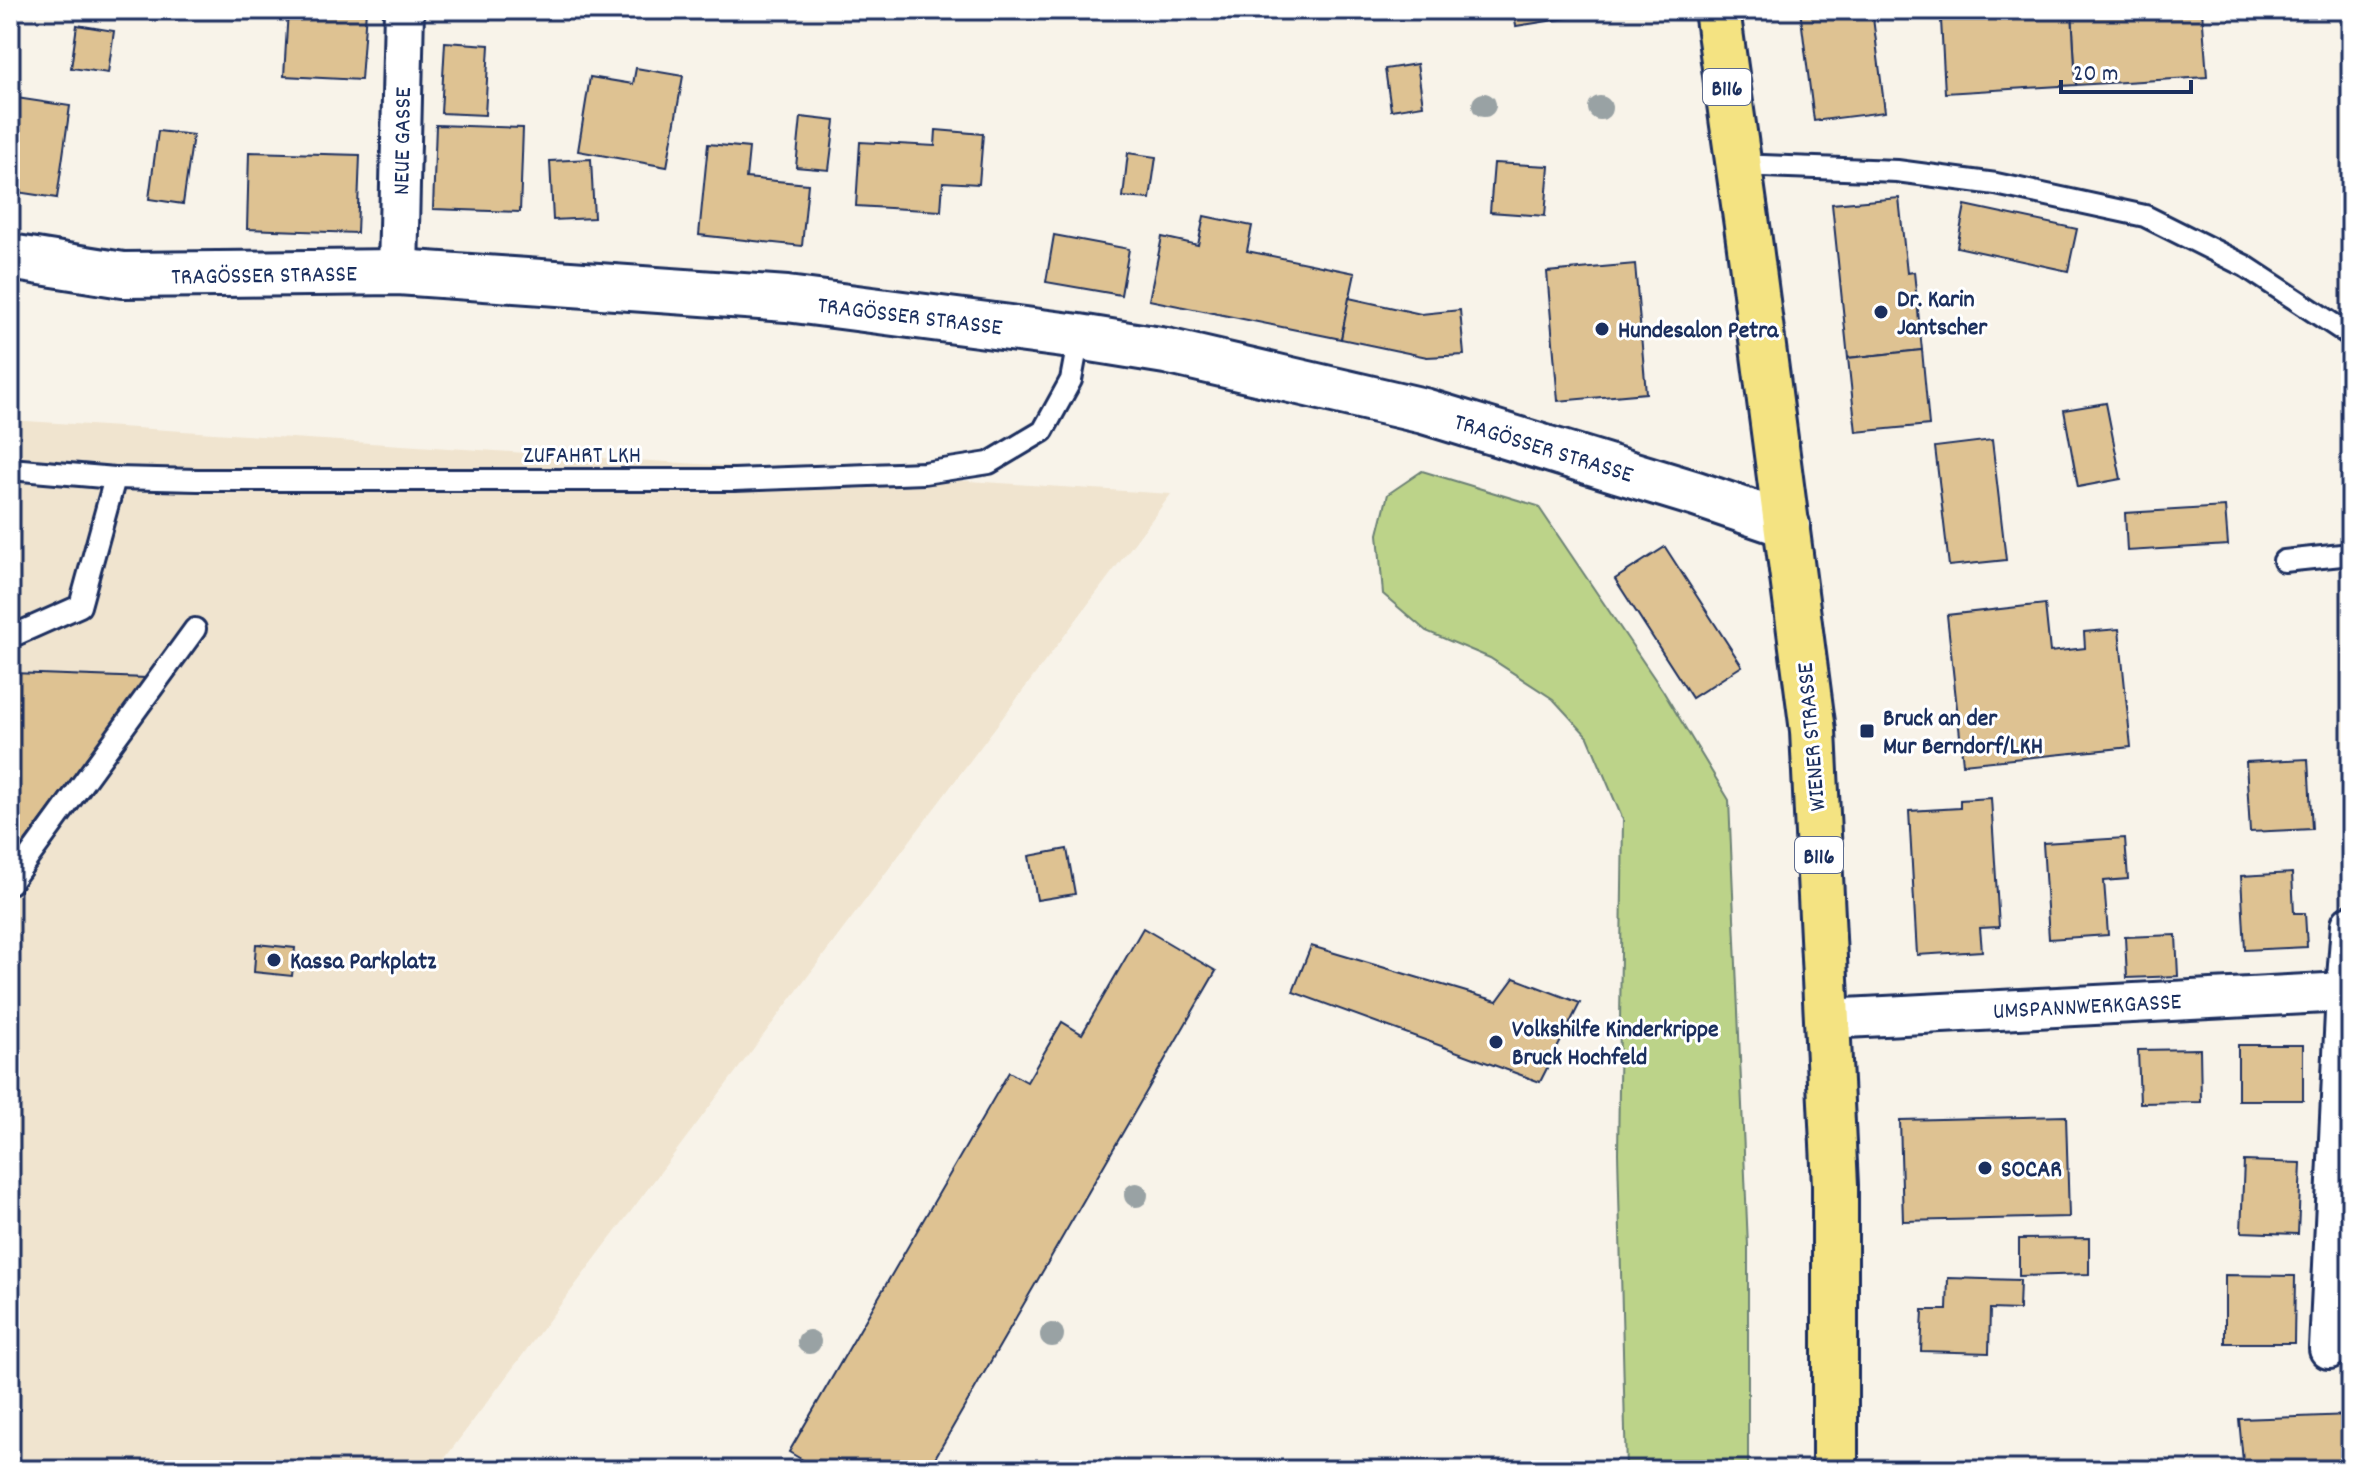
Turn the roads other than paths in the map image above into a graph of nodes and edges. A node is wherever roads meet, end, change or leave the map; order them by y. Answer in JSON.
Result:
{"nodes":[{"id":1,"x":404,"y":10,"type":"edge"},
{"id":2,"x":1717,"y":10,"type":"edge"},
{"id":3,"x":1737,"y":165,"type":"junction"},
{"id":4,"x":10,"y":257,"type":"edge"},
{"id":5,"x":398,"y":272,"type":"junction"},
{"id":6,"x":2351,"y":336,"type":"edge"},
{"id":7,"x":1079,"y":337,"type":"junction"},
{"id":8,"x":10,"y":469,"type":"edge"},
{"id":9,"x":115,"y":478,"type":"junction"},
{"id":10,"x":1787,"y":525,"type":"junction"},
{"id":11,"x":2351,"y":554,"type":"edge"},
{"id":12,"x":2284,"y":561,"type":"dead end"},
{"id":13,"x":195,"y":629,"type":"dead end"},
{"id":14,"x":12,"y":637,"type":"edge"},
{"id":15,"x":10,"y":883,"type":"edge"},
{"id":16,"x":2351,"y":925,"type":"edge"},
{"id":17,"x":2346,"y":992,"type":"junction"},
{"id":18,"x":1827,"y":1019,"type":"junction"},
{"id":19,"x":2329,"y":1349,"type":"dead end"},
{"id":20,"x":1835,"y":1470,"type":"edge"}],
"edges":[{"from":1,"to":5,"type":"street","name":"NEUE GASSE"},
{"from":2,"to":3,"type":"main road","name":"WIENER STRASSE","number":"B116"},
{"from":3,"to":6,"type":"lane"},
{"from":3,"to":10,"type":"main road","name":"WIENER STRASSE","number":"B116"},
{"from":4,"to":5,"type":"main road","name":"TRAGÖSSER STRASSE"},
{"from":5,"to":7,"type":"main road","name":"TRAGÖSSER STRASSE"},
{"from":7,"to":9,"type":"lane","name":"ZUFAHRT LKH"},
{"from":7,"to":10,"type":"main road","name":"TRAGÖSSER STRASSE"},
{"from":8,"to":9,"type":"lane","name":"ZUFAHRT LKH"},
{"from":9,"to":14,"type":"lane"},
{"from":10,"to":18,"type":"main road","name":"WIENER STRASSE","number":"B116"},
{"from":11,"to":12,"type":"lane"},
{"from":13,"to":15,"type":"lane"},
{"from":16,"to":17,"type":"street"},
{"from":17,"to":18,"type":"street","name":"UMSPANNWERKGASSE"},
{"from":17,"to":19,"type":"street"},
{"from":18,"to":20,"type":"main road","name":"WIENER STRASSE","number":"B116"}]}
